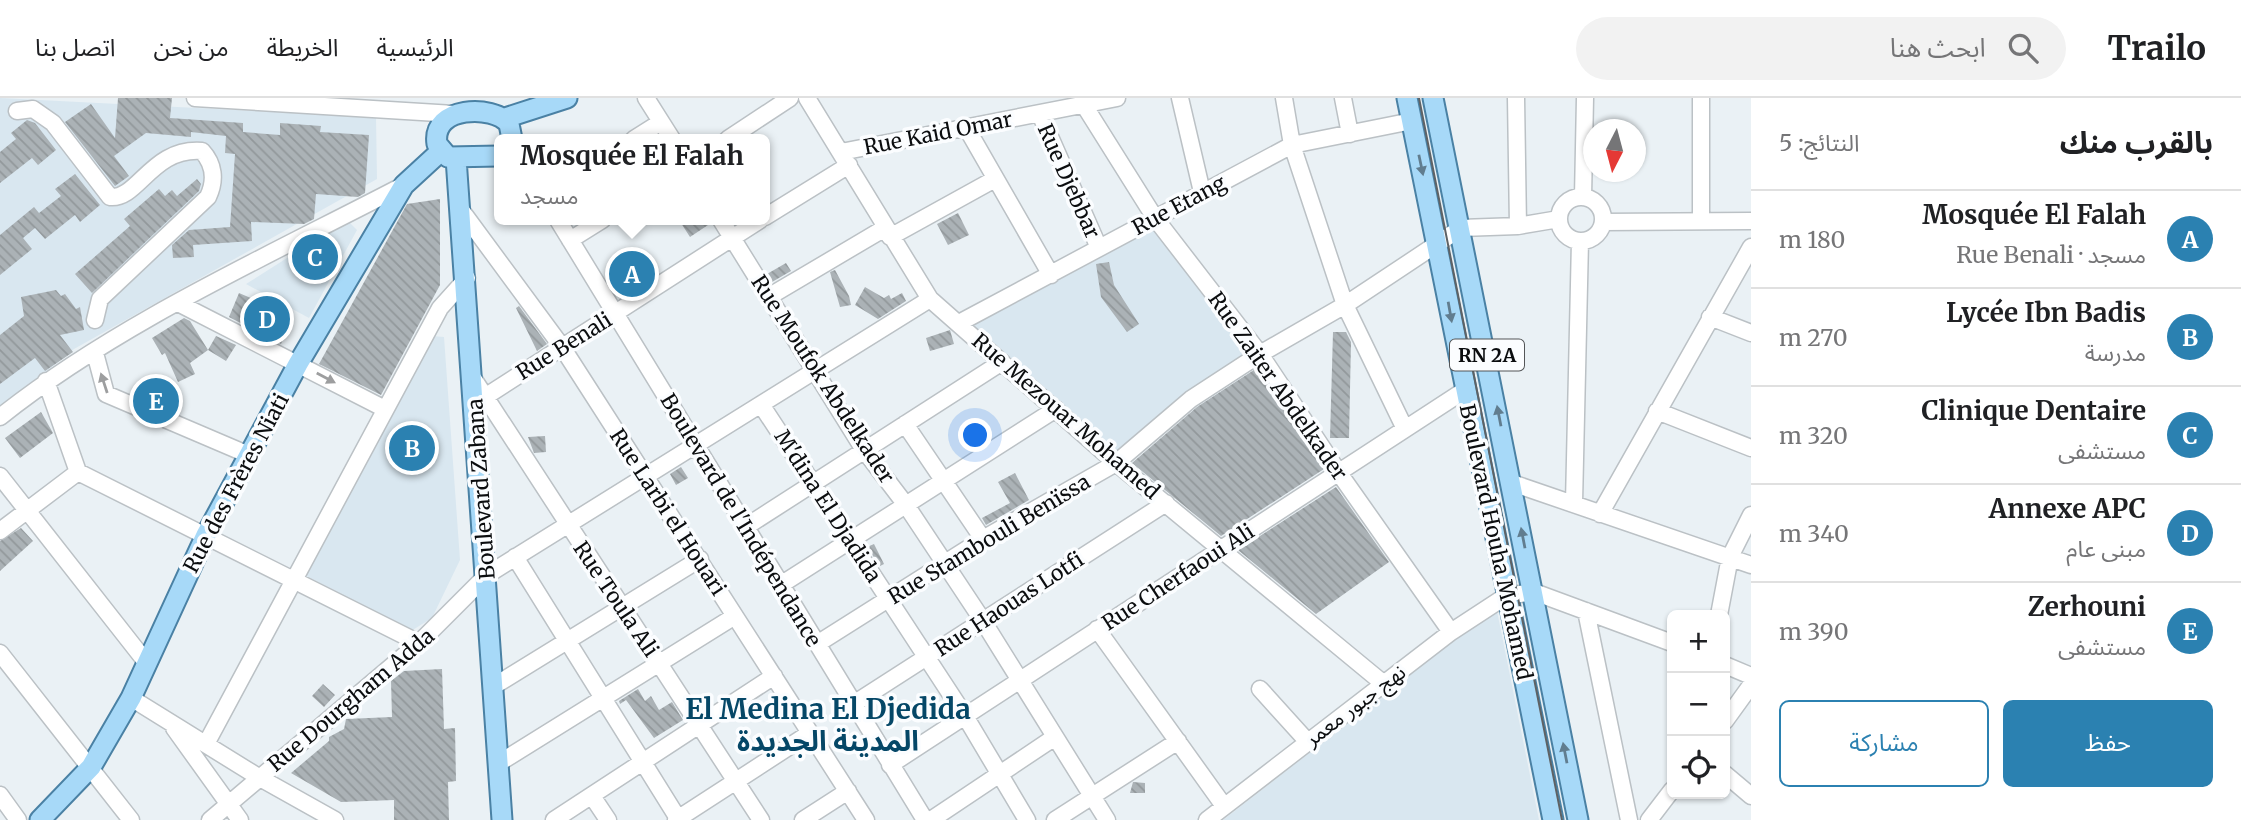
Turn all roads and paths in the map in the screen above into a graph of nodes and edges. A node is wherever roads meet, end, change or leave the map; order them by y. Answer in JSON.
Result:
{"nodes":[{"id":1,"x":195,"y":98,"type":"edge"},
{"id":2,"x":567,"y":98,"type":"edge"},
{"id":3,"x":646,"y":98,"type":"edge"},
{"id":4,"x":790,"y":98,"type":"edge"},
{"id":5,"x":807,"y":98,"type":"edge"},
{"id":6,"x":1117,"y":98,"type":"edge"},
{"id":7,"x":1180,"y":98,"type":"edge"},
{"id":8,"x":1284,"y":98,"type":"edge"},
{"id":9,"x":1343,"y":98,"type":"edge"},
{"id":10,"x":1407,"y":98,"type":"edge"},
{"id":11,"x":1433,"y":98,"type":"edge"},
{"id":12,"x":1516,"y":98,"type":"edge"},
{"id":13,"x":1585,"y":98,"type":"edge"},
{"id":14,"x":1701,"y":98,"type":"edge"},
{"id":15,"x":1084,"y":105,"type":"junction"},
{"id":16,"x":477,"y":106,"type":"edge"},
{"id":17,"x":17,"y":111,"type":"dead end"},
{"id":18,"x":454,"y":114,"type":"junction"},
{"id":19,"x":1040,"y":114,"type":"junction"},
{"id":20,"x":505,"y":118,"type":"junction"},
{"id":21,"x":1412,"y":121,"type":"junction"},
{"id":22,"x":662,"y":122,"type":"junction"},
{"id":23,"x":966,"y":127,"type":"junction"},
{"id":24,"x":512,"y":134,"type":"edge"},
{"id":25,"x":642,"y":134,"type":"edge"},
{"id":26,"x":669,"y":134,"type":"edge"},
{"id":27,"x":736,"y":134,"type":"edge"},
{"id":28,"x":1350,"y":134,"type":"junction"},
{"id":29,"x":1292,"y":145,"type":"junction"},
{"id":30,"x":449,"y":155,"type":"junction"},
{"id":31,"x":494,"y":156,"type":"edge"},
{"id":32,"x":845,"y":158,"type":"junction"},
{"id":33,"x":995,"y":179,"type":"junction"},
{"id":34,"x":404,"y":185,"type":"junction"},
{"id":35,"x":1202,"y":192,"type":"junction"},
{"id":36,"x":1583,"y":197,"type":"junction"},
{"id":37,"x":461,"y":210,"type":"junction"},
{"id":38,"x":770,"y":213,"type":"edge"},
{"id":39,"x":1155,"y":218,"type":"junction"},
{"id":40,"x":1559,"y":219,"type":"junction"},
{"id":41,"x":1701,"y":221,"type":"junction"},
{"id":42,"x":1751,"y":221,"type":"edge"},
{"id":43,"x":1604,"y":222,"type":"junction"},
{"id":44,"x":561,"y":225,"type":"edge"},
{"id":45,"x":594,"y":225,"type":"edge"},
{"id":46,"x":724,"y":225,"type":"edge"},
{"id":47,"x":752,"y":225,"type":"edge"},
{"id":48,"x":1518,"y":226,"type":"junction"},
{"id":49,"x":1461,"y":228,"type":"junction"},
{"id":50,"x":887,"y":232,"type":"junction"},
{"id":51,"x":732,"y":237,"type":"junction"},
{"id":52,"x":570,"y":240,"type":"junction"},
{"id":53,"x":1580,"y":241,"type":"junction"},
{"id":54,"x":1438,"y":245,"type":"junction"},
{"id":55,"x":1751,"y":247,"type":"edge"},
{"id":56,"x":1099,"y":248,"type":"junction"},
{"id":57,"x":1051,"y":275,"type":"junction"},
{"id":58,"x":467,"y":278,"type":"junction"},
{"id":59,"x":770,"y":296,"type":"junction"},
{"id":60,"x":930,"y":299,"type":"junction"},
{"id":61,"x":178,"y":303,"type":"junction"},
{"id":62,"x":1345,"y":305,"type":"junction"},
{"id":63,"x":615,"y":314,"type":"junction"},
{"id":64,"x":1710,"y":317,"type":"junction"},
{"id":65,"x":95,"y":320,"type":"dead end"},
{"id":66,"x":959,"y":323,"type":"junction"},
{"id":67,"x":1751,"y":332,"type":"edge"},
{"id":68,"x":562,"y":347,"type":"junction"},
{"id":69,"x":95,"y":353,"type":"junction"},
{"id":70,"x":1260,"y":354,"type":"junction"},
{"id":71,"x":1002,"y":362,"type":"junction"},
{"id":72,"x":298,"y":364,"type":"junction"},
{"id":73,"x":817,"y":371,"type":"junction"},
{"id":74,"x":46,"y":381,"type":"junction"},
{"id":75,"x":1465,"y":390,"type":"junction"},
{"id":76,"x":479,"y":400,"type":"junction"},
{"id":77,"x":762,"y":406,"type":"junction"},
{"id":78,"x":385,"y":409,"type":"junction"},
{"id":79,"x":1056,"y":409,"type":"junction"},
{"id":80,"x":1657,"y":411,"type":"junction"},
{"id":81,"x":0,"y":417,"type":"edge"},
{"id":82,"x":905,"y":424,"type":"junction"},
{"id":83,"x":1405,"y":429,"type":"junction"},
{"id":84,"x":694,"y":444,"type":"junction"},
{"id":85,"x":1751,"y":448,"type":"edge"},
{"id":86,"x":864,"y":450,"type":"junction"},
{"id":87,"x":249,"y":455,"type":"junction"},
{"id":88,"x":1116,"y":463,"type":"junction"},
{"id":89,"x":78,"y":472,"type":"junction"},
{"id":90,"x":1339,"y":473,"type":"junction"},
{"id":91,"x":0,"y":476,"type":"edge"},
{"id":92,"x":646,"y":477,"type":"junction"},
{"id":93,"x":943,"y":481,"type":"junction"},
{"id":94,"x":1512,"y":483,"type":"junction"},
{"id":95,"x":814,"y":484,"type":"junction"},
{"id":96,"x":1166,"y":503,"type":"junction"},
{"id":97,"x":1574,"y":503,"type":"junction"},
{"id":98,"x":905,"y":505,"type":"junction"},
{"id":99,"x":26,"y":509,"type":"junction"},
{"id":100,"x":1600,"y":514,"type":"junction"},
{"id":101,"x":1751,"y":515,"type":"edge"},
{"id":102,"x":567,"y":525,"type":"junction"},
{"id":103,"x":747,"y":526,"type":"junction"},
{"id":104,"x":0,"y":531,"type":"edge"},
{"id":105,"x":206,"y":535,"type":"junction"},
{"id":106,"x":983,"y":539,"type":"junction"},
{"id":107,"x":851,"y":540,"type":"junction"},
{"id":108,"x":1220,"y":550,"type":"junction"},
{"id":109,"x":515,"y":557,"type":"junction"},
{"id":110,"x":1730,"y":557,"type":"junction"},
{"id":111,"x":700,"y":559,"type":"junction"},
{"id":112,"x":946,"y":565,"type":"junction"},
{"id":113,"x":1751,"y":565,"type":"edge"},
{"id":114,"x":487,"y":575,"type":"junction"},
{"id":115,"x":293,"y":578,"type":"junction"},
{"id":116,"x":782,"y":584,"type":"junction"},
{"id":117,"x":1534,"y":592,"type":"junction"},
{"id":118,"x":1506,"y":596,"type":"junction"},
{"id":119,"x":889,"y":600,"type":"junction"},
{"id":120,"x":622,"y":608,"type":"junction"},
{"id":121,"x":1721,"y":610,"type":"edge"},
{"id":122,"x":1586,"y":611,"type":"junction"},
{"id":123,"x":735,"y":617,"type":"junction"},
{"id":124,"x":983,"y":621,"type":"junction"},
{"id":125,"x":1097,"y":629,"type":"junction"},
{"id":126,"x":1451,"y":632,"type":"junction"},
{"id":127,"x":1667,"y":641,"type":"edge"},
{"id":128,"x":569,"y":642,"type":"junction"},
{"id":129,"x":419,"y":643,"type":"junction"},
{"id":130,"x":817,"y":644,"type":"junction"},
{"id":131,"x":0,"y":653,"type":"edge"},
{"id":132,"x":927,"y":658,"type":"junction"},
{"id":133,"x":146,"y":662,"type":"junction"},
{"id":134,"x":659,"y":664,"type":"junction"},
{"id":135,"x":1730,"y":667,"type":"edge"},
{"id":136,"x":774,"y":676,"type":"junction"},
{"id":137,"x":1751,"y":676,"type":"edge"},
{"id":138,"x":1020,"y":680,"type":"junction"},
{"id":139,"x":1384,"y":684,"type":"junction"},
{"id":140,"x":1751,"y":685,"type":"edge"},
{"id":141,"x":494,"y":686,"type":"junction"},
{"id":142,"x":1260,"y":689,"type":"dead end"},
{"id":143,"x":131,"y":698,"type":"junction"},
{"id":144,"x":604,"y":698,"type":"junction"},
{"id":145,"x":852,"y":705,"type":"junction"},
{"id":146,"x":1730,"y":714,"type":"edge"},
{"id":147,"x":965,"y":716,"type":"junction"},
{"id":148,"x":170,"y":722,"type":"junction"},
{"id":149,"x":699,"y":725,"type":"junction"},
{"id":150,"x":810,"y":733,"type":"junction"},
{"id":151,"x":1055,"y":737,"type":"junction"},
{"id":152,"x":1178,"y":741,"type":"junction"},
{"id":153,"x":1307,"y":741,"type":"junction"},
{"id":154,"x":206,"y":744,"type":"junction"},
{"id":155,"x":499,"y":763,"type":"junction"},
{"id":156,"x":643,"y":763,"type":"junction"},
{"id":157,"x":890,"y":765,"type":"junction"},
{"id":158,"x":91,"y":767,"type":"junction"},
{"id":159,"x":999,"y":774,"type":"junction"},
{"id":160,"x":260,"y":778,"type":"junction"},
{"id":161,"x":1730,"y":779,"type":"edge"},
{"id":162,"x":736,"y":783,"type":"junction"},
{"id":163,"x":848,"y":791,"type":"junction"},
{"id":164,"x":0,"y":795,"type":"edge"},
{"id":165,"x":592,"y":796,"type":"junction"},
{"id":166,"x":1751,"y":796,"type":"edge"},
{"id":167,"x":1092,"y":797,"type":"junction"},
{"id":168,"x":1667,"y":797,"type":"edge"},
{"id":169,"x":228,"y":806,"type":"junction"},
{"id":170,"x":1224,"y":806,"type":"junction"},
{"id":171,"x":18,"y":820,"type":"edge"},
{"id":172,"x":40,"y":820,"type":"edge"},
{"id":173,"x":131,"y":820,"type":"edge"},
{"id":174,"x":211,"y":820,"type":"edge"},
{"id":175,"x":240,"y":820,"type":"edge"},
{"id":176,"x":335,"y":820,"type":"edge"},
{"id":177,"x":502,"y":820,"type":"edge"},
{"id":178,"x":554,"y":820,"type":"edge"},
{"id":179,"x":608,"y":820,"type":"edge"},
{"id":180,"x":678,"y":820,"type":"edge"},
{"id":181,"x":761,"y":820,"type":"edge"},
{"id":182,"x":803,"y":820,"type":"edge"},
{"id":183,"x":866,"y":820,"type":"edge"},
{"id":184,"x":925,"y":820,"type":"edge"},
{"id":185,"x":931,"y":820,"type":"edge"},
{"id":186,"x":1027,"y":820,"type":"edge"},
{"id":187,"x":1055,"y":820,"type":"edge"},
{"id":188,"x":1107,"y":820,"type":"edge"},
{"id":189,"x":1207,"y":820,"type":"edge"},
{"id":190,"x":1553,"y":820,"type":"edge"},
{"id":191,"x":1578,"y":820,"type":"edge"},
{"id":192,"x":1629,"y":820,"type":"edge"},
{"id":193,"x":1649,"y":820,"type":"edge"}],
"edges":[{"from":1,"to":18,"type":"street"},
{"from":2,"to":20,"type":"main road"},
{"from":3,"to":22,"type":"street"},
{"from":4,"to":27,"type":"street"},
{"from":5,"to":32,"type":"street","name":"Rue Mezouar Mohamed"},
{"from":6,"to":15,"type":"street","name":"Rue Kaid Omar"},
{"from":7,"to":35,"type":"street"},
{"from":8,"to":29,"type":"street"},
{"from":9,"to":28,"type":"street"},
{"from":10,"to":21,"type":"main road","name":"Boulevard Houha Mohamed","number":"RN 2A"},
{"from":11,"to":49,"type":"main road","name":"Boulevard Houha Mohamed","number":"RN 2A"},
{"from":12,"to":48,"type":"street"},
{"from":13,"to":36,"type":"street"},
{"from":14,"to":41,"type":"street"},
{"from":15,"to":19,"type":"street","name":"Rue Kaid Omar"},
{"from":15,"to":39,"type":"street","name":"Rue Zaiter Abdelkader"},
{"from":16,"to":18,"type":"main road"},
{"from":16,"to":20,"type":"main road"},
{"from":17,"to":65,"type":"street"},
{"from":18,"to":30,"type":"main road","name":"Boulevard Zabana"},
{"from":19,"to":23,"type":"street","name":"Rue Kaid Omar"},
{"from":19,"to":56,"type":"street","name":"Rue Djebbar"},
{"from":20,"to":24,"type":"main road"},
{"from":21,"to":28,"type":"street","name":"Rue Etang"},
{"from":21,"to":54,"type":"main road","name":"Boulevard Houha Mohamed","number":"RN 2A","one_way":true},
{"from":22,"to":25,"type":"street"},
{"from":22,"to":26,"type":"street"},
{"from":23,"to":32,"type":"street","name":"Rue Kaid Omar"},
{"from":23,"to":33,"type":"street"},
{"from":28,"to":29,"type":"street","name":"Rue Etang"},
{"from":29,"to":35,"type":"street","name":"Rue Etang"},
{"from":29,"to":62,"type":"street"},
{"from":30,"to":31,"type":"main road"},
{"from":30,"to":34,"type":"main road","name":"Rue des Frères Niati"},
{"from":30,"to":37,"type":"main road","name":"Boulevard Zabana"},
{"from":32,"to":38,"type":"street"},
{"from":32,"to":50,"type":"street","name":"Rue Mezouar Mohamed"},
{"from":33,"to":50,"type":"street"},
{"from":33,"to":57,"type":"street"},
{"from":34,"to":61,"type":"street"},
{"from":34,"to":72,"type":"main road","name":"Rue des Frères Niati"},
{"from":35,"to":39,"type":"street","name":"Rue Etang"},
{"from":36,"to":40,"type":"street"},
{"from":36,"to":43,"type":"street"},
{"from":37,"to":58,"type":"main road","name":"Boulevard Zabana"},
{"from":37,"to":68,"type":"street","name":"Rue Larbi el Houari"},
{"from":39,"to":56,"type":"street","name":"Rue Etang"},
{"from":39,"to":70,"type":"street","name":"Rue Zaiter Abdelkader"},
{"from":40,"to":48,"type":"street"},
{"from":40,"to":53,"type":"street"},
{"from":41,"to":42,"type":"street"},
{"from":41,"to":43,"type":"street"},
{"from":43,"to":53,"type":"street"},
{"from":44,"to":52,"type":"street","name":"Boulevard de l'Indépendance"},
{"from":45,"to":52,"type":"street"},
{"from":46,"to":51,"type":"street","name":"Rue Moufok Abdelkader"},
{"from":47,"to":51,"type":"street","name":"Rue Benali"},
{"from":48,"to":49,"type":"street"},
{"from":49,"to":54,"type":"street","name":"Rue Stambouli Benïssa"},
{"from":94,"to":49,"type":"main road","name":"Boulevard Houha Mohamed","number":"RN 2A","one_way":true},
{"from":50,"to":59,"type":"street"},
{"from":50,"to":60,"type":"street","name":"Rue Mezouar Mohamed"},
{"from":51,"to":59,"type":"street","name":"Rue Moufok Abdelkader"},
{"from":51,"to":63,"type":"street","name":"Rue Benali"},
{"from":52,"to":63,"type":"street","name":"Boulevard de l'Indépendance"},
{"from":53,"to":97,"type":"street"},
{"from":54,"to":62,"type":"street","name":"Rue Stambouli Benïssa"},
{"from":54,"to":75,"type":"main road","name":"Boulevard Houha Mohamed","number":"RN 2A","one_way":true},
{"from":55,"to":64,"type":"street"},
{"from":56,"to":57,"type":"street","name":"Rue Etang"},
{"from":57,"to":66,"type":"street","name":"Rue Etang"},
{"from":58,"to":76,"type":"main road","name":"Boulevard Zabana"},
{"from":58,"to":78,"type":"street"},
{"from":59,"to":73,"type":"street","name":"Rue Moufok Abdelkader"},
{"from":60,"to":66,"type":"street","name":"Rue Mezouar Mohamed"},
{"from":60,"to":73,"type":"street","name":"Rue Dourgham Adda"},
{"from":61,"to":69,"type":"street"},
{"from":61,"to":72,"type":"street"},
{"from":62,"to":70,"type":"street","name":"Rue Stambouli Benïssa"},
{"from":62,"to":83,"type":"street"},
{"from":63,"to":68,"type":"street","name":"Rue Benali"},
{"from":63,"to":84,"type":"street","name":"Boulevard de l'Indépendance"},
{"from":64,"to":67,"type":"street"},
{"from":64,"to":80,"type":"street"},
{"from":66,"to":71,"type":"street","name":"Rue Mezouar Mohamed"},
{"from":68,"to":76,"type":"street","name":"Rue Benali"},
{"from":68,"to":92,"type":"street","name":"Rue Larbi el Houari"},
{"from":69,"to":74,"type":"street"},
{"from":87,"to":69,"type":"street","one_way":true},
{"from":70,"to":88,"type":"street","name":"Rue Stambouli Benïssa"},
{"from":70,"to":90,"type":"street","name":"Rue Zaiter Abdelkader"},
{"from":71,"to":79,"type":"street","name":"Rue Mezouar Mohamed"},
{"from":71,"to":82,"type":"street"},
{"from":72,"to":78,"type":"street","one_way":true},
{"from":72,"to":87,"type":"main road","name":"Rue des Frères Niati"},
{"from":73,"to":77,"type":"street","name":"Rue Dourgham Adda"},
{"from":73,"to":86,"type":"street","name":"Rue Moufok Abdelkader"},
{"from":74,"to":81,"type":"street"},
{"from":74,"to":89,"type":"street"},
{"from":75,"to":83,"type":"street","name":"Rue Cherfaoui Ali"},
{"from":75,"to":118,"type":"main road","name":"Boulevard Houha Mohamed","number":"RN 2A"},
{"from":76,"to":102,"type":"street","name":"Rue Toula Ali"},
{"from":76,"to":114,"type":"main road","name":"Boulevard Zabana"},
{"from":77,"to":84,"type":"street","name":"Rue Dourgham Adda"},
{"from":77,"to":95,"type":"street","name":"M'dina El Djadida"},
{"from":78,"to":115,"type":"street"},
{"from":79,"to":88,"type":"street","name":"Rue Mezouar Mohamed"},
{"from":79,"to":93,"type":"street"},
{"from":80,"to":85,"type":"street"},
{"from":80,"to":100,"type":"street"},
{"from":82,"to":86,"type":"street"},
{"from":82,"to":93,"type":"street"},
{"from":83,"to":90,"type":"street","name":"Rue Cherfaoui Ali"},
{"from":84,"to":92,"type":"street","name":"Rue Dourgham Adda"},
{"from":84,"to":103,"type":"street","name":"Boulevard de l'Indépendance"},
{"from":86,"to":95,"type":"street"},
{"from":86,"to":98,"type":"street","name":"Rue Moufok Abdelkader"},
{"from":87,"to":105,"type":"main road","name":"Rue des Frères Niati"},
{"from":88,"to":96,"type":"street","name":"Rue Mezouar Mohamed"},
{"from":88,"to":106,"type":"street","name":"Rue Stambouli Benïssa"},
{"from":89,"to":99,"type":"street"},
{"from":89,"to":105,"type":"street"},
{"from":90,"to":108,"type":"street","name":"Rue Cherfaoui Ali"},
{"from":90,"to":126,"type":"street","name":"Rue Zaiter Abdelkader"},
{"from":91,"to":99,"type":"street"},
{"from":92,"to":102,"type":"street","name":"Rue Dourgham Adda"},
{"from":92,"to":111,"type":"street","name":"Rue Larbi el Houari"},
{"from":93,"to":98,"type":"street"},
{"from":93,"to":106,"type":"street"},
{"from":94,"to":97,"type":"street"},
{"from":117,"to":94,"type":"main road","name":"Boulevard Houha Mohamed","number":"RN 2A","one_way":true},
{"from":95,"to":103,"type":"street"},
{"from":95,"to":107,"type":"street","name":"M'dina El Djadida"},
{"from":96,"to":108,"type":"street","name":"Rue Mezouar Mohamed"},
{"from":96,"to":124,"type":"street","name":"Rue Haouas Lotfi"},
{"from":97,"to":100,"type":"street"},
{"from":98,"to":107,"type":"street"},
{"from":98,"to":112,"type":"street","name":"Rue Moufok Abdelkader"},
{"from":99,"to":104,"type":"street"},
{"from":99,"to":133,"type":"street"},
{"from":100,"to":110,"type":"street"},
{"from":101,"to":110,"type":"street"},
{"from":102,"to":109,"type":"street","name":"Rue Dourgham Adda"},
{"from":102,"to":120,"type":"street","name":"Rue Toula Ali"},
{"from":103,"to":116,"type":"street","name":"Boulevard de l'Indépendance"},
{"from":105,"to":115,"type":"street"},
{"from":105,"to":133,"type":"main road","name":"Rue des Frères Niati"},
{"from":106,"to":112,"type":"street","name":"Rue Stambouli Benïssa"},
{"from":107,"to":116,"type":"street"},
{"from":107,"to":119,"type":"street","name":"M'dina El Djadida"},
{"from":108,"to":125,"type":"street","name":"Rue Cherfaoui Ali"},
{"from":108,"to":139,"type":"street","name":"Rue Mezouar Mohamed"},
{"from":109,"to":114,"type":"street","name":"Rue Dourgham Adda"},
{"from":109,"to":128,"type":"street"},
{"from":110,"to":113,"type":"street"},
{"from":110,"to":121,"type":"street"},
{"from":111,"to":120,"type":"street"},
{"from":111,"to":123,"type":"street","name":"Rue Larbi el Houari"},
{"from":112,"to":119,"type":"street","name":"Rue Stambouli Benïssa"},
{"from":112,"to":124,"type":"street","name":"Rue Moufok Abdelkader"},
{"from":114,"to":129,"type":"street","name":"Rue Dourgham Adda"},
{"from":114,"to":141,"type":"main road","name":"Boulevard Zabana"},
{"from":115,"to":129,"type":"street"},
{"from":115,"to":154,"type":"street"},
{"from":116,"to":130,"type":"street","name":"Boulevard de l'Indépendance"},
{"from":117,"to":118,"type":"street"},
{"from":117,"to":122,"type":"street"},
{"from":191,"to":117,"type":"main road","name":"Boulevard Houha Mohamed","number":"RN 2A","one_way":true},
{"from":118,"to":126,"type":"street","name":"نهج جبور معمر"},
{"from":118,"to":190,"type":"main road","name":"Boulevard Houha Mohamed","number":"RN 2A"},
{"from":119,"to":130,"type":"street","name":"Rue Stambouli Benïssa"},
{"from":119,"to":132,"type":"street","name":"M'dina El Djadida"},
{"from":120,"to":128,"type":"street"},
{"from":120,"to":134,"type":"street","name":"Rue Toula Ali"},
{"from":122,"to":127,"type":"street"},
{"from":122,"to":192,"type":"street"},
{"from":123,"to":134,"type":"street"},
{"from":123,"to":136,"type":"street","name":"Rue Larbi el Houari"},
{"from":124,"to":132,"type":"street","name":"Rue Haouas Lotfi"},
{"from":124,"to":138,"type":"street","name":"Rue Moufok Abdelkader"},
{"from":125,"to":138,"type":"street","name":"Rue Cherfaoui Ali"},
{"from":125,"to":152,"type":"street"},
{"from":126,"to":139,"type":"street","name":"نهج جبور معمر"},
{"from":128,"to":141,"type":"street"},
{"from":128,"to":144,"type":"street"},
{"from":129,"to":160,"type":"street","name":"Rue Dourgham Adda"},
{"from":130,"to":145,"type":"street","name":"Boulevard de l'Indépendance"},
{"from":131,"to":158,"type":"street"},
{"from":132,"to":145,"type":"street","name":"Rue Haouas Lotfi"},
{"from":132,"to":147,"type":"street","name":"M'dina El Djadida"},
{"from":133,"to":143,"type":"main road","name":"Rue des Frères Niati"},
{"from":134,"to":144,"type":"street"},
{"from":134,"to":149,"type":"street","name":"Rue Toula Ali"},
{"from":135,"to":137,"type":"street"},
{"from":136,"to":149,"type":"street"},
{"from":136,"to":150,"type":"street","name":"Rue Larbi el Houari"},
{"from":138,"to":147,"type":"street","name":"Rue Cherfaoui Ali"},
{"from":138,"to":151,"type":"street","name":"Rue Moufok Abdelkader"},
{"from":139,"to":153,"type":"street","name":"نهج جبور معمر"},
{"from":140,"to":146,"type":"street"},
{"from":141,"to":155,"type":"main road","name":"Boulevard Zabana"},
{"from":142,"to":153,"type":"street"},
{"from":143,"to":148,"type":"street"},
{"from":143,"to":158,"type":"main road","name":"Rue des Frères Niati"},
{"from":144,"to":155,"type":"street"},
{"from":144,"to":156,"type":"street"},
{"from":145,"to":157,"type":"street","name":"Boulevard de l'Indépendance"},
{"from":147,"to":157,"type":"street","name":"Rue Cherfaoui Ali"},
{"from":147,"to":159,"type":"street","name":"M'dina El Djadida"},
{"from":148,"to":154,"type":"street"},
{"from":148,"to":169,"type":"street"},
{"from":149,"to":156,"type":"street"},
{"from":149,"to":162,"type":"street","name":"Rue Toula Ali"},
{"from":150,"to":162,"type":"street"},
{"from":150,"to":163,"type":"street","name":"Rue Larbi el Houari"},
{"from":151,"to":159,"type":"street"},
{"from":151,"to":167,"type":"street","name":"Rue Moufok Abdelkader"},
{"from":152,"to":167,"type":"street"},
{"from":152,"to":170,"type":"street"},
{"from":153,"to":170,"type":"street","name":"نهج جبور معمر"},
{"from":154,"to":160,"type":"street"},
{"from":155,"to":177,"type":"main road","name":"Boulevard Zabana"},
{"from":156,"to":165,"type":"street"},
{"from":156,"to":180,"type":"street"},
{"from":157,"to":184,"type":"street","name":"Boulevard de l'Indépendance"},
{"from":158,"to":172,"type":"main road","name":"Rue des Frères Niati"},
{"from":158,"to":173,"type":"street"},
{"from":159,"to":185,"type":"street"},
{"from":159,"to":186,"type":"street","name":"M'dina El Djadida"},
{"from":160,"to":169,"type":"street","name":"Rue Dourgham Adda"},
{"from":160,"to":176,"type":"street"},
{"from":161,"to":166,"type":"street"},
{"from":162,"to":180,"type":"street"},
{"from":162,"to":181,"type":"street","name":"Rue Toula Ali"},
{"from":163,"to":182,"type":"street"},
{"from":163,"to":183,"type":"street","name":"Rue Larbi el Houari"},
{"from":164,"to":171,"type":"street"},
{"from":165,"to":178,"type":"street"},
{"from":165,"to":179,"type":"street"},
{"from":167,"to":187,"type":"street"},
{"from":167,"to":188,"type":"street","name":"Rue Moufok Abdelkader"},
{"from":168,"to":193,"type":"street"},
{"from":169,"to":174,"type":"street","name":"Rue Dourgham Adda"},
{"from":169,"to":175,"type":"street"},
{"from":170,"to":189,"type":"street","name":"نهج جبور معمر"}]}
